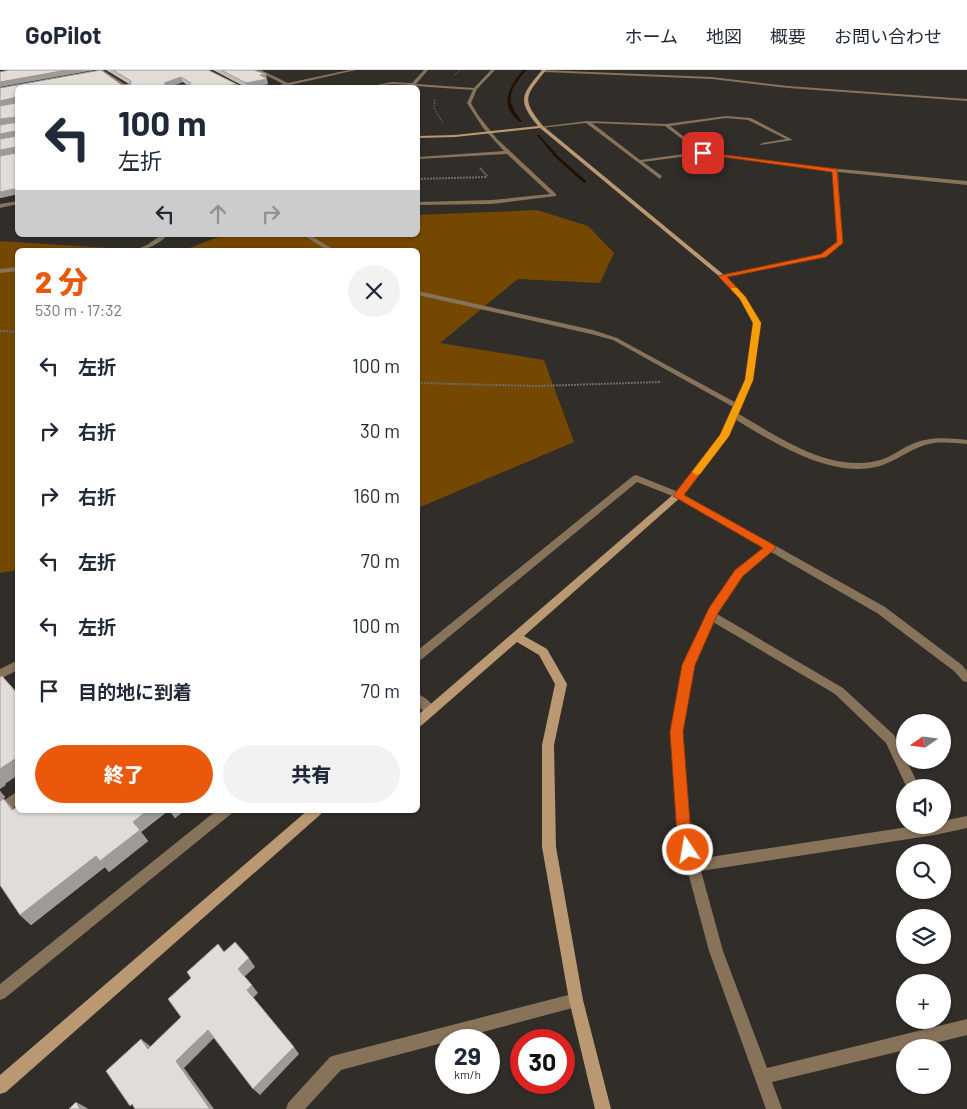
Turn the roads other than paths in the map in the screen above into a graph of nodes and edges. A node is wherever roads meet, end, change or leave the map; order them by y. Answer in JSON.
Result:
{"nodes":[{"id":1,"x":206,"y":70,"type":"edge"},
{"id":2,"x":260,"y":70,"type":"edge"},
{"id":3,"x":354,"y":70,"type":"edge"},
{"id":4,"x":426,"y":70,"type":"edge"},
{"id":5,"x":493,"y":70,"type":"edge"},
{"id":6,"x":544,"y":70,"type":"edge"},
{"id":7,"x":101,"y":71,"type":"edge"},
{"id":8,"x":94,"y":74,"type":"edge"},
{"id":9,"x":287,"y":84,"type":"junction"},
{"id":10,"x":125,"y":85,"type":"edge"},
{"id":11,"x":237,"y":85,"type":"edge"},
{"id":12,"x":282,"y":85,"type":"edge"},
{"id":13,"x":385,"y":85,"type":"edge"},
{"id":14,"x":402,"y":85,"type":"edge"},
{"id":15,"x":412,"y":85,"type":"edge"},
{"id":16,"x":420,"y":86,"type":"edge"},
{"id":17,"x":475,"y":89,"type":"junction"},
{"id":18,"x":967,"y":100,"type":"edge"},
{"id":19,"x":587,"y":122,"type":"junction"},
{"id":20,"x":666,"y":125,"type":"junction"},
{"id":21,"x":542,"y":127,"type":"junction"},
{"id":22,"x":490,"y":133,"type":"junction"},
{"id":23,"x":420,"y":137,"type":"edge"},
{"id":24,"x":762,"y":144,"type":"dead end"},
{"id":25,"x":510,"y":152,"type":"junction"},
{"id":26,"x":703,"y":153,"type":"junction"},
{"id":27,"x":420,"y":158,"type":"edge"},
{"id":28,"x":640,"y":162,"type":"junction"},
{"id":29,"x":835,"y":170,"type":"junction"},
{"id":30,"x":660,"y":177,"type":"dead end"},
{"id":31,"x":967,"y":183,"type":"edge"},
{"id":32,"x":15,"y":203,"type":"edge"},
{"id":33,"x":420,"y":204,"type":"edge"},
{"id":34,"x":0,"y":206,"type":"edge"},
{"id":35,"x":162,"y":237,"type":"edge"},
{"id":36,"x":309,"y":237,"type":"edge"},
{"id":37,"x":144,"y":248,"type":"edge"},
{"id":38,"x":328,"y":248,"type":"edge"},
{"id":39,"x":15,"y":269,"type":"edge"},
{"id":40,"x":0,"y":271,"type":"edge"},
{"id":41,"x":722,"y":276,"type":"junction"},
{"id":42,"x":420,"y":293,"type":"edge"},
{"id":43,"x":738,"y":406,"type":"junction"},
{"id":44,"x":734,"y":415,"type":"junction"},
{"id":45,"x":967,"y":442,"type":"edge"},
{"id":46,"x":678,"y":496,"type":"junction"},
{"id":47,"x":770,"y":548,"type":"junction"},
{"id":48,"x":710,"y":616,"type":"junction"},
{"id":49,"x":516,"y":636,"type":"junction"},
{"id":50,"x":420,"y":654,"type":"edge"},
{"id":51,"x":15,"y":666,"type":"edge"},
{"id":52,"x":0,"y":674,"type":"edge"},
{"id":53,"x":967,"y":678,"type":"edge"},
{"id":54,"x":420,"y":701,"type":"edge"},
{"id":55,"x":431,"y":711,"type":"junction"},
{"id":56,"x":420,"y":720,"type":"edge"},
{"id":57,"x":910,"y":779,"type":"edge"},
{"id":58,"x":15,"y":799,"type":"edge"},
{"id":59,"x":0,"y":810,"type":"edge"},
{"id":60,"x":223,"y":813,"type":"edge"},
{"id":61,"x":314,"y":813,"type":"edge"},
{"id":62,"x":967,"y":822,"type":"edge"},
{"id":63,"x":951,"y":824,"type":"edge"},
{"id":64,"x":896,"y":833,"type":"edge"},
{"id":65,"x":692,"y":866,"type":"junction"},
{"id":66,"x":0,"y":992,"type":"edge"},
{"id":67,"x":576,"y":1000,"type":"junction"},
{"id":68,"x":967,"y":1027,"type":"edge"},
{"id":69,"x":762,"y":1077,"type":"junction"},
{"id":70,"x":0,"y":1086,"type":"edge"},
{"id":71,"x":294,"y":1109,"type":"edge"},
{"id":72,"x":603,"y":1109,"type":"edge"},
{"id":73,"x":774,"y":1109,"type":"edge"}],
"edges":[{"from":1,"to":11,"type":"street"},
{"from":2,"to":9,"type":"street"},
{"from":3,"to":9,"type":"street"},
{"from":4,"to":15,"type":"street"},
{"from":5,"to":17,"type":"street"},
{"from":6,"to":18,"type":"street"},
{"from":6,"to":21,"type":"street"},
{"from":7,"to":8,"type":"street"},
{"from":7,"to":10,"type":"street"},
{"from":9,"to":12,"type":"street"},
{"from":13,"to":14,"type":"street"},
{"from":16,"to":17,"type":"street"},
{"from":17,"to":22,"type":"street"},
{"from":19,"to":20,"type":"street"},
{"from":19,"to":21,"type":"street"},
{"from":19,"to":28,"type":"street"},
{"from":20,"to":24,"type":"street"},
{"from":20,"to":26,"type":"street"},
{"from":21,"to":22,"type":"street"},
{"from":21,"to":41,"type":"street"},
{"from":22,"to":23,"type":"street"},
{"from":22,"to":25,"type":"street"},
{"from":25,"to":27,"type":"street"},
{"from":25,"to":33,"type":"street"},
{"from":26,"to":28,"type":"street"},
{"from":26,"to":29,"type":"street"},
{"from":28,"to":30,"type":"street"},
{"from":29,"to":31,"type":"street"},
{"from":29,"to":41,"type":"street"},
{"from":32,"to":34,"type":"street"},
{"from":35,"to":37,"type":"street"},
{"from":36,"to":38,"type":"street"},
{"from":39,"to":40,"type":"street"},
{"from":41,"to":43,"type":"street"},
{"from":42,"to":43,"type":"street"},
{"from":43,"to":44,"type":"street"},
{"from":44,"to":45,"type":"street"},
{"from":44,"to":46,"type":"street"},
{"from":46,"to":47,"type":"street"},
{"from":46,"to":49,"type":"street"},
{"from":46,"to":50,"type":"street"},
{"from":47,"to":48,"type":"street"},
{"from":47,"to":53,"type":"street"},
{"from":48,"to":57,"type":"street"},
{"from":48,"to":65,"type":"street"},
{"from":49,"to":55,"type":"street"},
{"from":49,"to":67,"type":"street"},
{"from":51,"to":52,"type":"street"},
{"from":54,"to":55,"type":"street"},
{"from":55,"to":56,"type":"street"},
{"from":58,"to":59,"type":"street"},
{"from":60,"to":66,"type":"street"},
{"from":61,"to":70,"type":"street"},
{"from":62,"to":63,"type":"street"},
{"from":64,"to":65,"type":"street"},
{"from":65,"to":69,"type":"street"},
{"from":67,"to":71,"type":"street"},
{"from":67,"to":72,"type":"street"},
{"from":68,"to":69,"type":"street"},
{"from":69,"to":73,"type":"street"}]}
